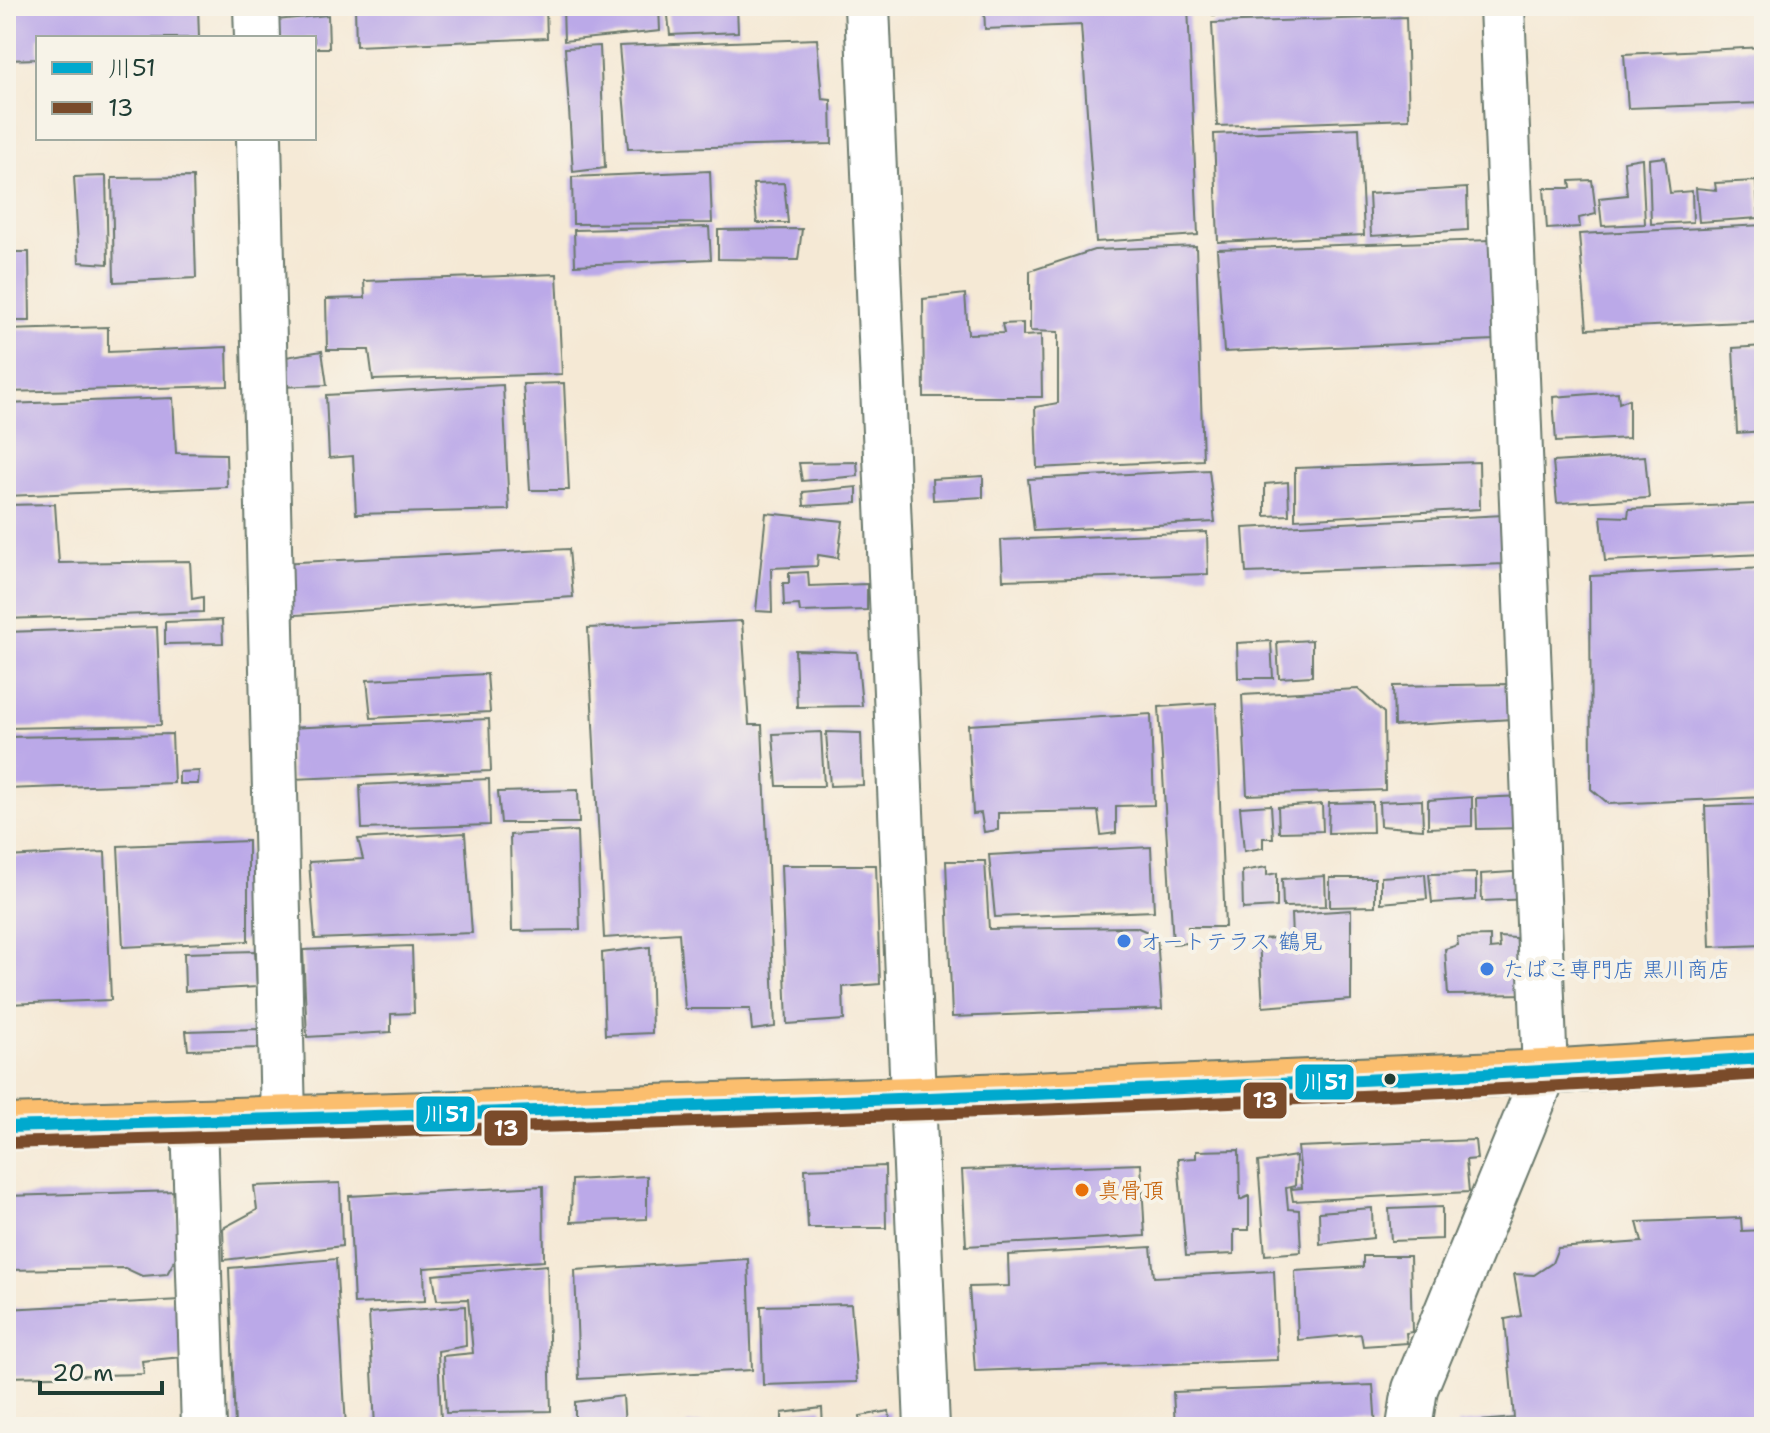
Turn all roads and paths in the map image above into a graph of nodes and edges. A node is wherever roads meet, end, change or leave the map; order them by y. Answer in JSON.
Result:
{"nodes":[{"id":1,"x":256,"y":6,"type":"edge"},
{"id":2,"x":867,"y":6,"type":"edge"},
{"id":3,"x":1502,"y":6,"type":"edge"},
{"id":4,"x":257,"y":36,"type":"edge"},
{"id":5,"x":259,"y":140,"type":"edge"},
{"id":6,"x":1764,"y":1058,"type":"edge"},
{"id":7,"x":1545,"y":1072,"type":"junction"},
{"id":8,"x":913,"y":1099,"type":"junction"},
{"id":9,"x":283,"y":1118,"type":"junction"},
{"id":10,"x":194,"y":1121,"type":"junction"},
{"id":11,"x":6,"y":1127,"type":"edge"},
{"id":12,"x":204,"y":1427,"type":"edge"},
{"id":13,"x":927,"y":1427,"type":"edge"},
{"id":14,"x":1409,"y":1427,"type":"edge"}],
"edges":[{"from":1,"to":4,"type":"street"},
{"from":2,"to":8,"type":"street"},
{"from":3,"to":7,"type":"street"},
{"from":5,"to":9,"type":"street"},
{"from":6,"to":7,"type":"main road"},
{"from":7,"to":8,"type":"main road"},
{"from":7,"to":14,"type":"street"},
{"from":8,"to":9,"type":"main road"},
{"from":8,"to":13,"type":"street"},
{"from":9,"to":10,"type":"main road"},
{"from":10,"to":11,"type":"main road"},
{"from":10,"to":12,"type":"street"}]}
